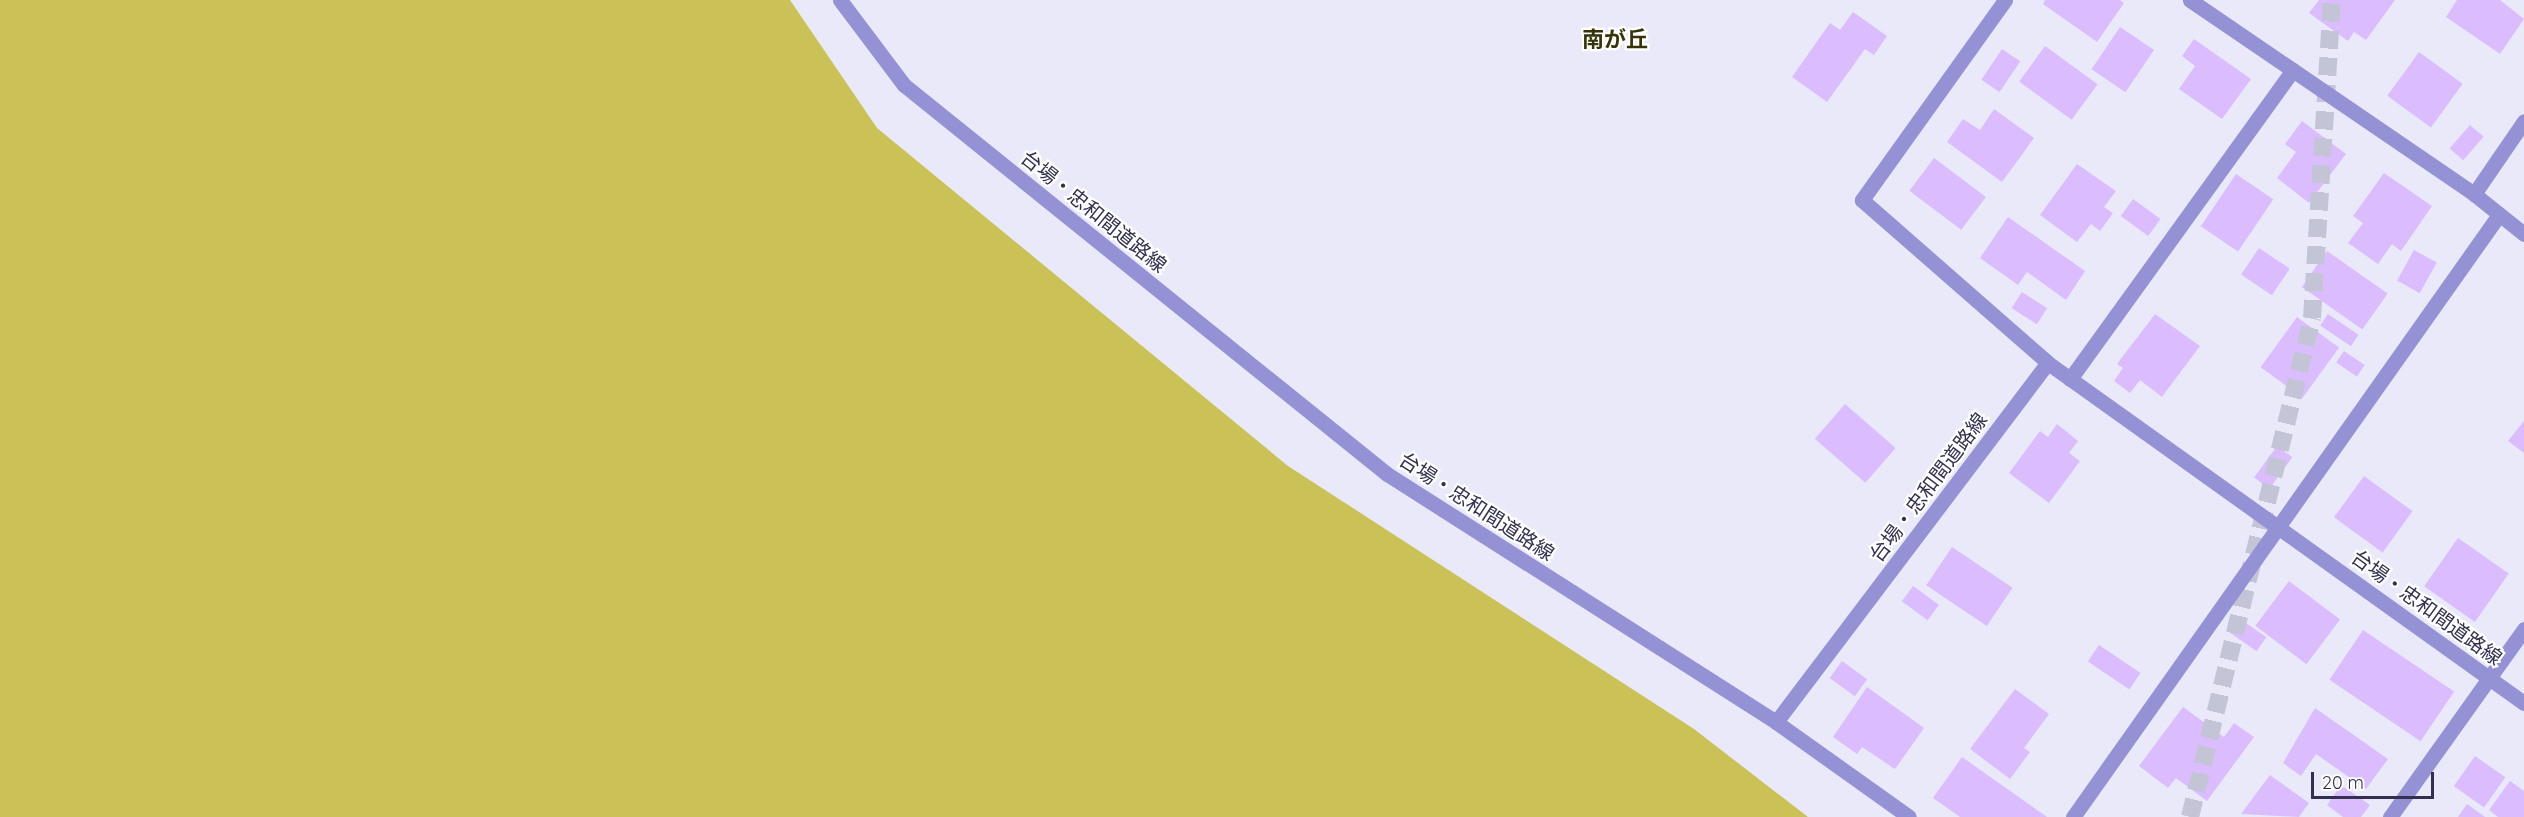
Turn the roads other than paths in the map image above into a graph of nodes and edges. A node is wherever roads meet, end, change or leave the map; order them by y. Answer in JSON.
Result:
{"nodes":[{"id":1,"x":840,"y":0,"type":"edge"},
{"id":2,"x":2005,"y":0,"type":"edge"},
{"id":3,"x":2190,"y":0,"type":"edge"},
{"id":4,"x":2293,"y":70,"type":"junction"},
{"id":5,"x":2524,"y":121,"type":"edge"},
{"id":6,"x":2474,"y":194,"type":"junction"},
{"id":7,"x":2498,"y":216,"type":"junction"},
{"id":8,"x":2524,"y":234,"type":"edge"},
{"id":9,"x":2048,"y":363,"type":"junction"},
{"id":10,"x":2070,"y":379,"type":"junction"},
{"id":11,"x":2279,"y":525,"type":"junction"},
{"id":12,"x":2524,"y":629,"type":"edge"},
{"id":13,"x":2490,"y":679,"type":"junction"},
{"id":14,"x":2524,"y":703,"type":"edge"},
{"id":15,"x":1776,"y":722,"type":"junction"},
{"id":16,"x":1909,"y":817,"type":"edge"},
{"id":17,"x":2073,"y":817,"type":"edge"},
{"id":18,"x":2390,"y":817,"type":"edge"}],
"edges":[{"from":1,"to":15,"type":"street","name":"台場・忠和間道路線"},
{"from":2,"to":9,"type":"street","name":"台場・忠和間道路線"},
{"from":3,"to":4,"type":"street"},
{"from":4,"to":6,"type":"street"},
{"from":4,"to":10,"type":"street"},
{"from":5,"to":6,"type":"street"},
{"from":6,"to":7,"type":"street"},
{"from":7,"to":8,"type":"street"},
{"from":7,"to":11,"type":"street"},
{"from":9,"to":10,"type":"street","name":"台場・忠和間道路線"},
{"from":9,"to":15,"type":"street","name":"台場・忠和間道路線"},
{"from":10,"to":11,"type":"street","name":"台場・忠和間道路線"},
{"from":11,"to":13,"type":"street","name":"台場・忠和間道路線"},
{"from":11,"to":17,"type":"street"},
{"from":12,"to":13,"type":"street"},
{"from":13,"to":14,"type":"street","name":"台場・忠和間道路線"},
{"from":13,"to":18,"type":"street"},
{"from":15,"to":16,"type":"street"}]}
